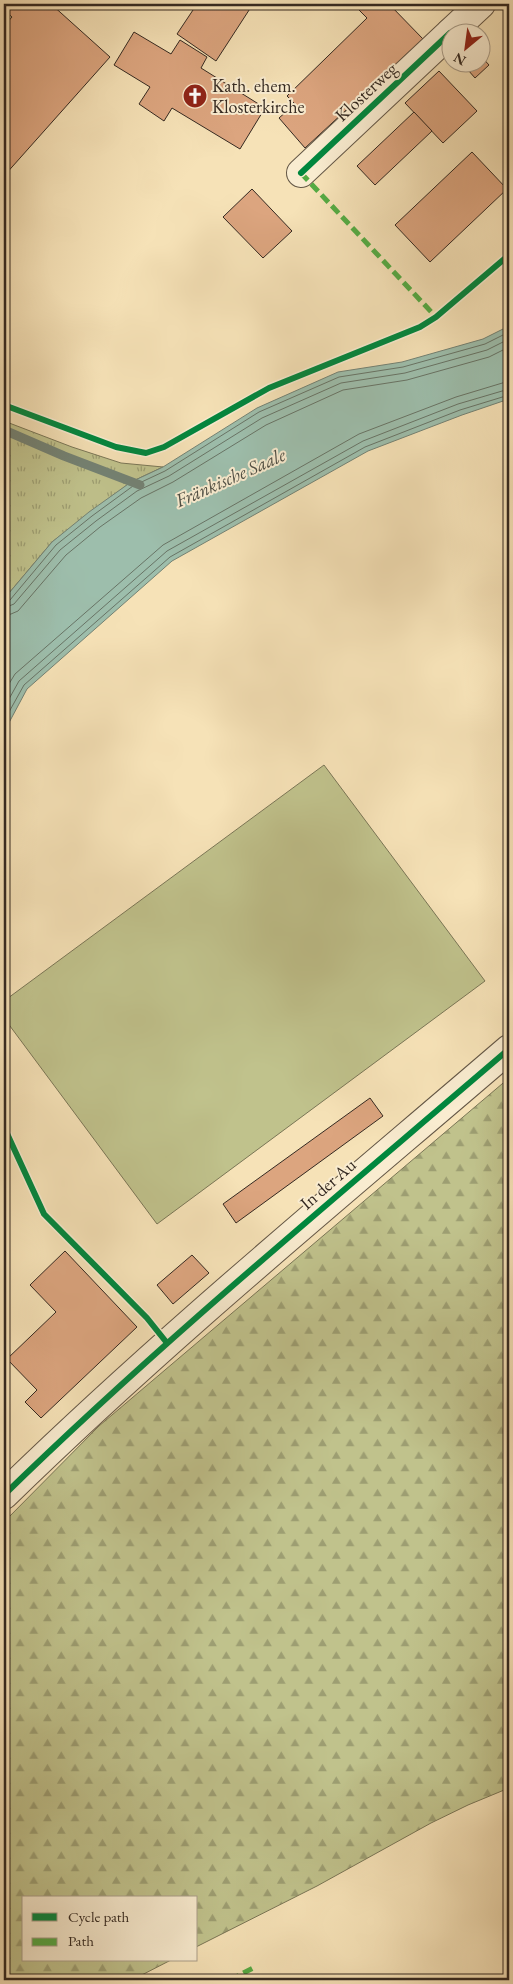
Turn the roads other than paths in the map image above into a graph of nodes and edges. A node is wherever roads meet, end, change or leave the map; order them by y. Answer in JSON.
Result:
{"nodes":[{"id":1,"x":481,"y":4,"type":"edge"},
{"id":2,"x":462,"y":22,"type":"edge"},
{"id":3,"x":440,"y":43,"type":"edge"},
{"id":4,"x":301,"y":173,"type":"dead end"},
{"id":5,"x":509,"y":1049,"type":"edge"},
{"id":6,"x":4,"y":1495,"type":"edge"}],
"edges":[{"from":1,"to":2,"type":"street","name":"Klosterweg"},
{"from":3,"to":4,"type":"street","name":"Klosterweg"},
{"from":5,"to":6,"type":"street","name":"In der Au"}]}
